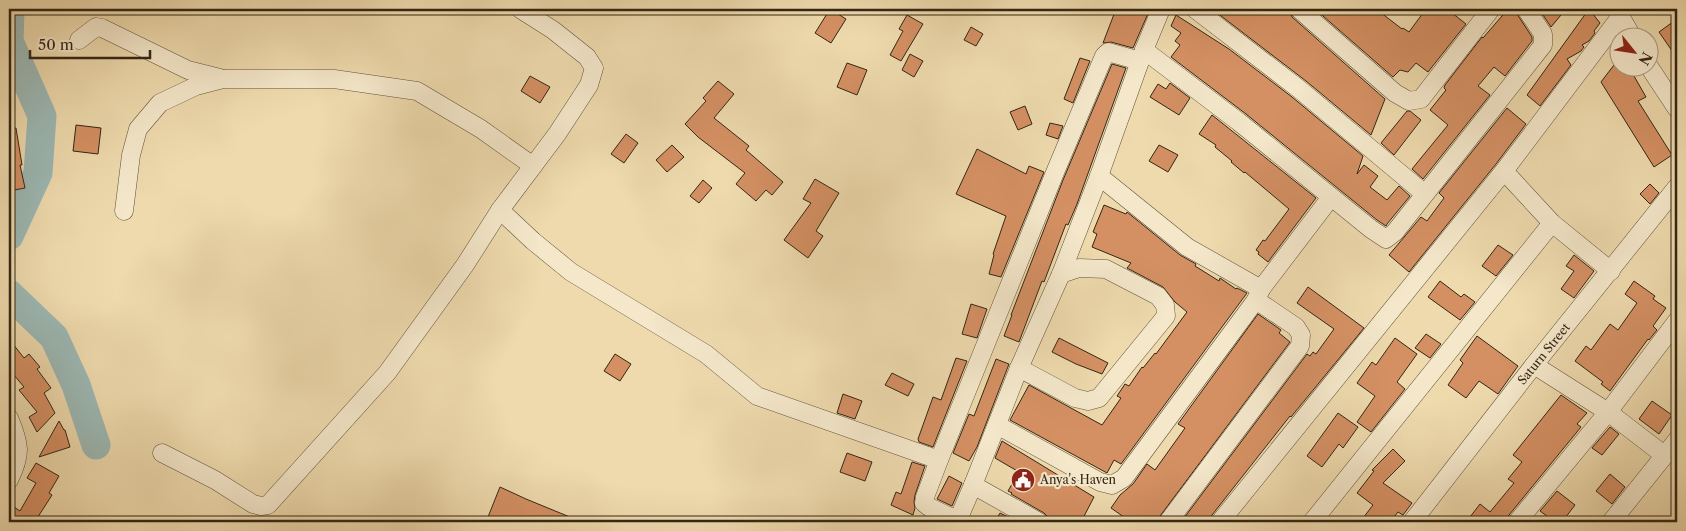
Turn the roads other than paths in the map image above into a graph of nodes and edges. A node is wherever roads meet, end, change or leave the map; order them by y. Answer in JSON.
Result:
{"nodes":[{"id":1,"x":520,"y":9,"type":"edge"},
{"id":2,"x":1161,"y":9,"type":"edge"},
{"id":3,"x":1195,"y":9,"type":"edge"},
{"id":4,"x":1299,"y":9,"type":"edge"},
{"id":5,"x":1491,"y":9,"type":"edge"},
{"id":6,"x":1526,"y":9,"type":"edge"},
{"id":7,"x":1618,"y":12,"type":"edge"},
{"id":8,"x":1627,"y":28,"type":"edge"},
{"id":9,"x":79,"y":40,"type":"dead end"},
{"id":10,"x":1142,"y":55,"type":"junction"},
{"id":11,"x":1657,"y":78,"type":"edge"},
{"id":12,"x":223,"y":79,"type":"junction"},
{"id":13,"x":1677,"y":109,"type":"edge"},
{"id":14,"x":533,"y":166,"type":"junction"},
{"id":15,"x":1504,"y":171,"type":"junction"},
{"id":16,"x":1099,"y":176,"type":"junction"},
{"id":17,"x":1677,"y":187,"type":"edge"},
{"id":18,"x":1425,"y":194,"type":"junction"},
{"id":19,"x":1331,"y":197,"type":"junction"},
{"id":20,"x":500,"y":210,"type":"junction"},
{"id":21,"x":124,"y":211,"type":"dead end"},
{"id":22,"x":1552,"y":223,"type":"junction"},
{"id":23,"x":1611,"y":270,"type":"junction"},
{"id":24,"x":1060,"y":274,"type":"junction"},
{"id":25,"x":1258,"y":295,"type":"junction"},
{"id":26,"x":1677,"y":321,"type":"edge"},
{"id":27,"x":1534,"y":365,"type":"junction"},
{"id":28,"x":1019,"y":368,"type":"junction"},
{"id":29,"x":1608,"y":412,"type":"junction"},
{"id":30,"x":9,"y":418,"type":"edge"},
{"id":31,"x":997,"y":425,"type":"junction"},
{"id":32,"x":1677,"y":440,"type":"edge"},
{"id":33,"x":162,"y":453,"type":"dead end"},
{"id":34,"x":1664,"y":456,"type":"junction"},
{"id":35,"x":939,"y":460,"type":"junction"},
{"id":36,"x":9,"y":480,"type":"edge"},
{"id":37,"x":973,"y":485,"type":"junction"},
{"id":38,"x":957,"y":521,"type":"edge"},
{"id":39,"x":1224,"y":521,"type":"edge"},
{"id":40,"x":1039,"y":522,"type":"edge"},
{"id":41,"x":1168,"y":522,"type":"edge"},
{"id":42,"x":1312,"y":522,"type":"edge"},
{"id":43,"x":1412,"y":522,"type":"edge"},
{"id":44,"x":1517,"y":522,"type":"edge"},
{"id":45,"x":1611,"y":522,"type":"edge"}],
"edges":[{"from":1,"to":14,"type":"street"},
{"from":2,"to":10,"type":"street"},
{"from":3,"to":18,"type":"street"},
{"from":4,"to":5,"type":"street"},
{"from":6,"to":18,"type":"street"},
{"from":7,"to":8,"type":"street"},
{"from":7,"to":15,"type":"street"},
{"from":9,"to":12,"type":"street"},
{"from":10,"to":16,"type":"street"},
{"from":10,"to":19,"type":"street"},
{"from":10,"to":35,"type":"street"},
{"from":11,"to":13,"type":"street"},
{"from":12,"to":14,"type":"street"},
{"from":12,"to":21,"type":"street"},
{"from":14,"to":20,"type":"street"},
{"from":15,"to":22,"type":"street"},
{"from":15,"to":39,"type":"street"},
{"from":16,"to":24,"type":"street"},
{"from":16,"to":25,"type":"street"},
{"from":17,"to":23,"type":"street","name":"Saturn Street"},
{"from":18,"to":19,"type":"street"},
{"from":19,"to":25,"type":"street"},
{"from":20,"to":33,"type":"street"},
{"from":20,"to":35,"type":"street"},
{"from":22,"to":23,"type":"street"},
{"from":22,"to":42,"type":"street"},
{"from":23,"to":27,"type":"street","name":"Saturn Street"},
{"from":24,"to":28,"type":"street"},
{"from":24,"to":28,"type":"street"},
{"from":25,"to":31,"type":"street"},
{"from":25,"to":41,"type":"street"},
{"from":26,"to":29,"type":"street"},
{"from":27,"to":29,"type":"street"},
{"from":27,"to":43,"type":"street","name":"Saturn Street"},
{"from":28,"to":31,"type":"street"},
{"from":29,"to":34,"type":"street"},
{"from":29,"to":44,"type":"street"},
{"from":30,"to":36,"type":"street"},
{"from":31,"to":37,"type":"street"},
{"from":32,"to":34,"type":"street"},
{"from":34,"to":45,"type":"street"},
{"from":35,"to":38,"type":"street"},
{"from":37,"to":38,"type":"street"},
{"from":37,"to":40,"type":"street"}]}
